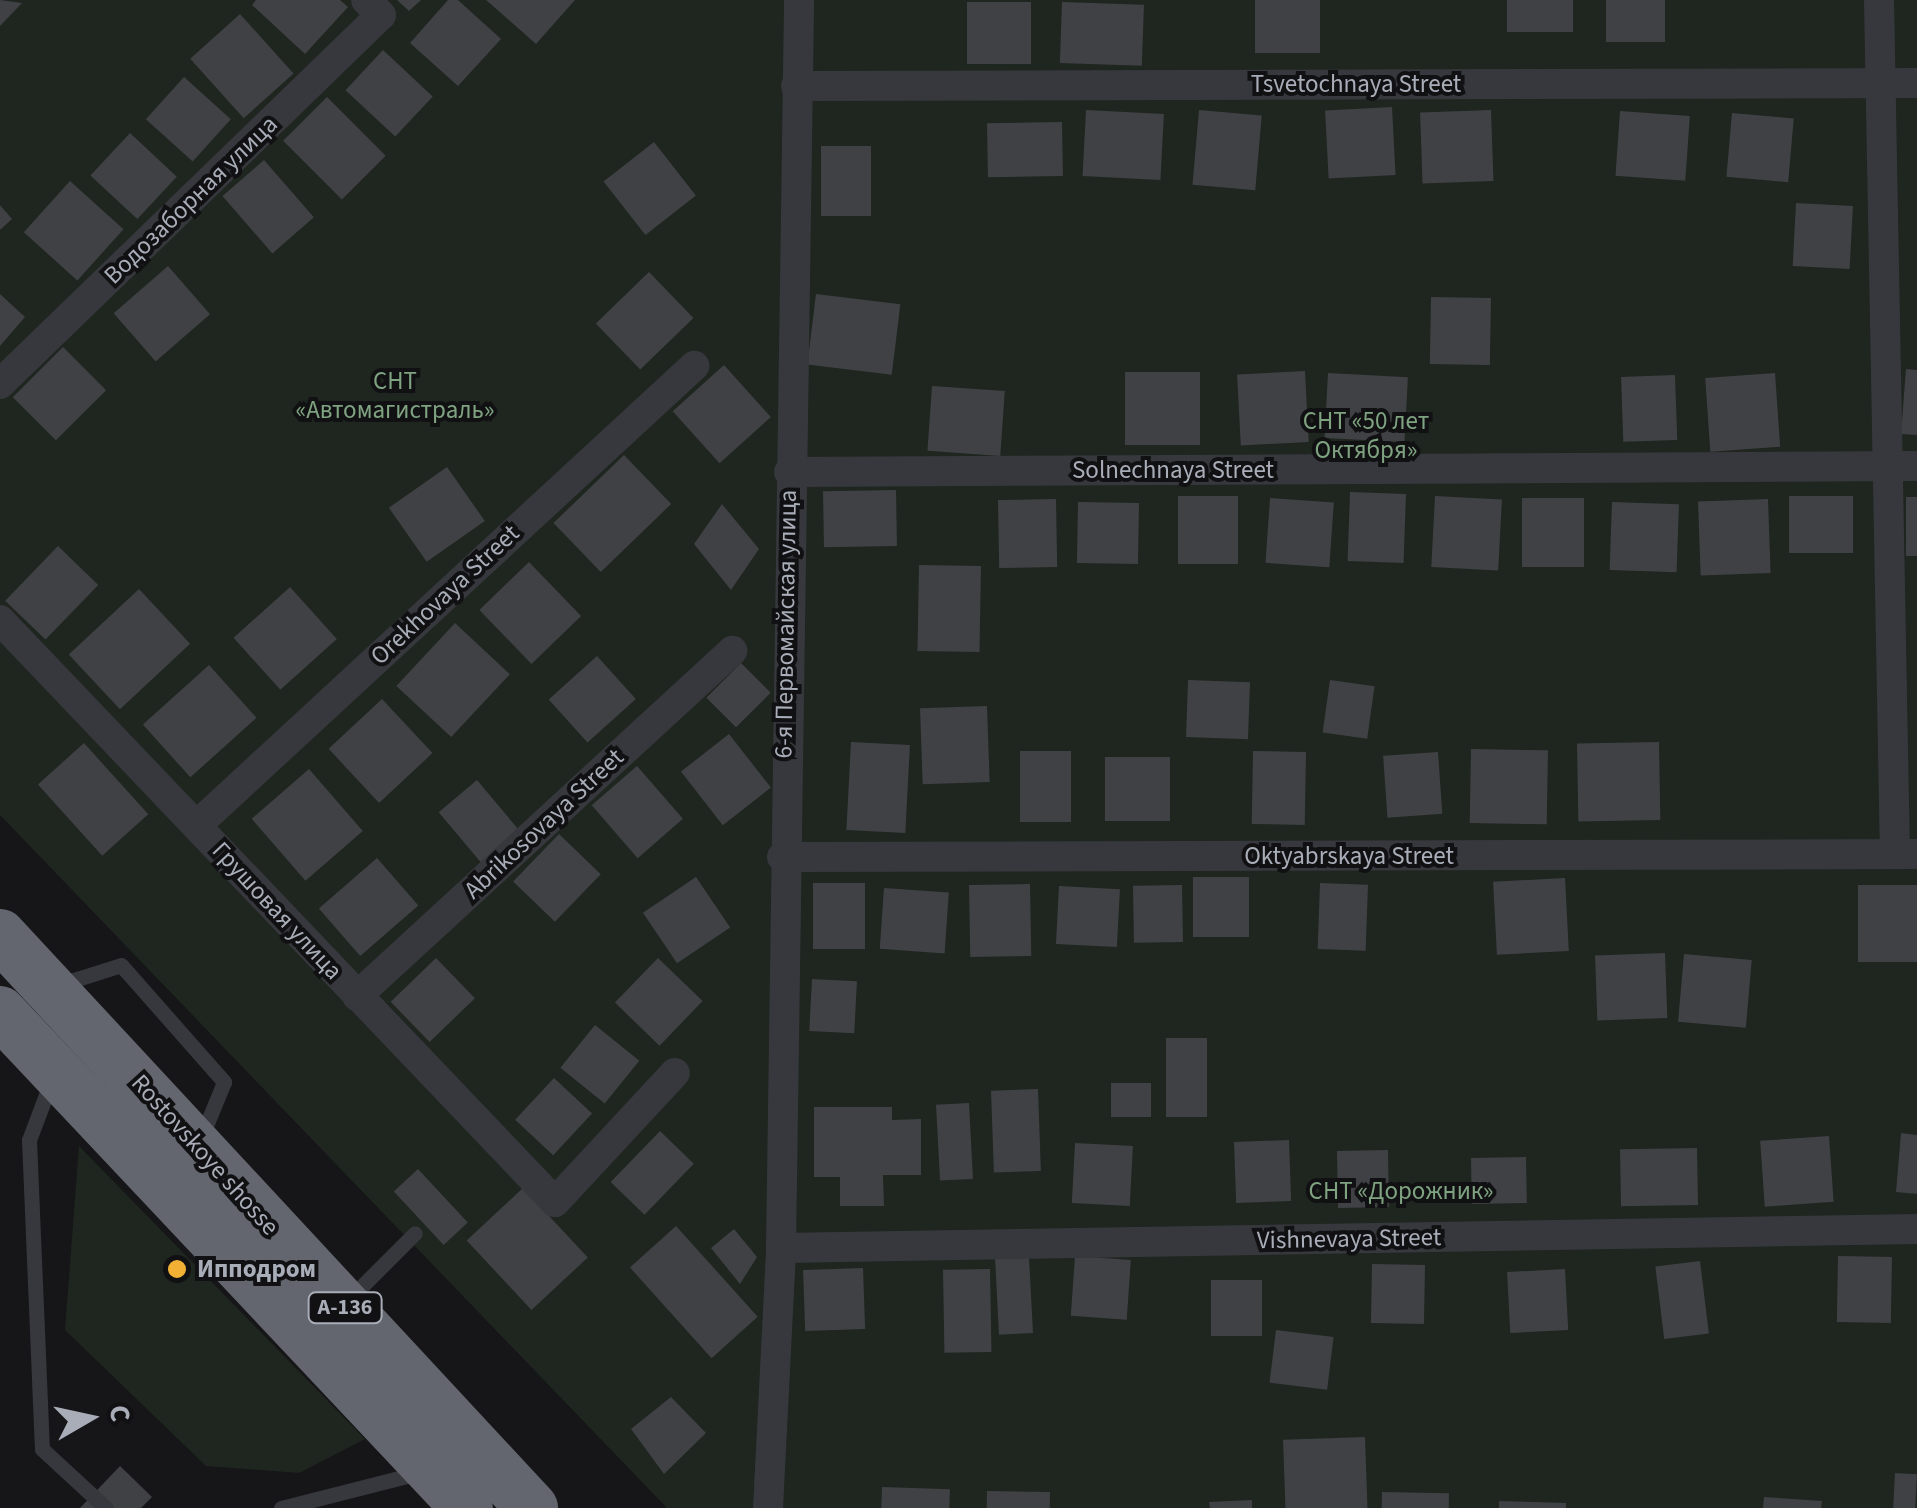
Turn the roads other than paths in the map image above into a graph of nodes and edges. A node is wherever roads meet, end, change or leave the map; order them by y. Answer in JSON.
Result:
{"nodes":[{"id":1,"x":798,"y":0,"type":"edge"},
{"id":2,"x":1879,"y":0,"type":"edge"},
{"id":3,"x":374,"y":8,"type":"edge"},
{"id":4,"x":1879,"y":83,"type":"junction"},
{"id":5,"x":1917,"y":83,"type":"edge"},
{"id":6,"x":796,"y":86,"type":"junction"},
{"id":7,"x":694,"y":366,"type":"dead end"},
{"id":8,"x":0,"y":384,"type":"edge"},
{"id":9,"x":1884,"y":466,"type":"junction"},
{"id":10,"x":1917,"y":466,"type":"edge"},
{"id":11,"x":789,"y":472,"type":"junction"},
{"id":12,"x":0,"y":620,"type":"edge"},
{"id":13,"x":732,"y":652,"type":"dead end"},
{"id":14,"x":197,"y":825,"type":"junction"},
{"id":15,"x":1906,"y":854,"type":"edge"},
{"id":16,"x":782,"y":858,"type":"junction"},
{"id":17,"x":0,"y":935,"type":"edge"},
{"id":18,"x":357,"y":996,"type":"junction"},
{"id":19,"x":0,"y":1012,"type":"edge"},
{"id":20,"x":55,"y":1071,"type":"junction"},
{"id":21,"x":675,"y":1073,"type":"dead end"},
{"id":22,"x":1917,"y":1229,"type":"edge"},
{"id":23,"x":415,"y":1232,"type":"dead end"},
{"id":24,"x":781,"y":1248,"type":"junction"},
{"id":25,"x":342,"y":1304,"type":"junction"},
{"id":26,"x":430,"y":1470,"type":"junction"},
{"id":27,"x":106,"y":1508,"type":"edge"},
{"id":28,"x":282,"y":1508,"type":"edge"},
{"id":29,"x":467,"y":1508,"type":"edge"},
{"id":30,"x":532,"y":1508,"type":"edge"},
{"id":31,"x":768,"y":1508,"type":"edge"}],
"edges":[{"from":1,"to":6,"type":"street","name":"6-я Первомайская улица"},
{"from":2,"to":4,"type":"street"},
{"from":3,"to":8,"type":"street","name":"Водозаборная улица"},
{"from":4,"to":5,"type":"street","name":"Tsvetochnaya Street"},
{"from":4,"to":6,"type":"street","name":"Tsvetochnaya Street"},
{"from":4,"to":9,"type":"street"},
{"from":6,"to":11,"type":"street","name":"6-я Первомайская улица"},
{"from":7,"to":14,"type":"street","name":"Orekhovaya Street"},
{"from":9,"to":10,"type":"street","name":"Solnechnaya Street"},
{"from":9,"to":11,"type":"street","name":"Solnechnaya Street"},
{"from":9,"to":15,"type":"street"},
{"from":11,"to":16,"type":"street","name":"6-я Первомайская улица"},
{"from":12,"to":14,"type":"street","name":"Грушовая улица"},
{"from":13,"to":18,"type":"street","name":"Abrikosovaya Street"},
{"from":14,"to":18,"type":"street","name":"Грушовая улица"},
{"from":15,"to":16,"type":"street","name":"Oktyabrskaya Street"},
{"from":16,"to":24,"type":"street","name":"6-я Первомайская улица"},
{"from":17,"to":25,"type":"highway","name":"Rostovskoye shosse","number":"А-136"},
{"from":18,"to":21,"type":"street","name":"Грушовая улица"},
{"from":19,"to":20,"type":"highway","name":"Rostovskoye shosse","number":"А-136"},
{"from":20,"to":26,"type":"highway","name":"Rostovskoye shosse","number":"А-136"},
{"from":20,"to":27,"type":"lane"},
{"from":22,"to":24,"type":"street","name":"Vishnevaya Street"},
{"from":23,"to":25,"type":"lane"},
{"from":24,"to":31,"type":"street","name":"6-я Первомайская улица"},
{"from":25,"to":30,"type":"highway","name":"Rostovskoye shosse","number":"А-136"},
{"from":26,"to":28,"type":"lane"},
{"from":26,"to":29,"type":"highway","name":"Rostovskoye shosse","number":"А-136"}]}
